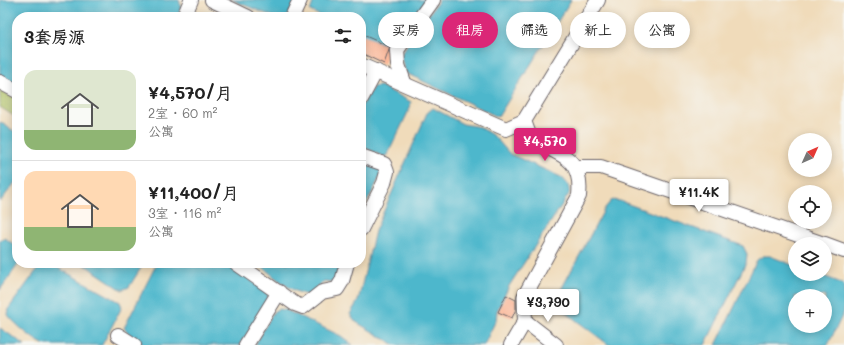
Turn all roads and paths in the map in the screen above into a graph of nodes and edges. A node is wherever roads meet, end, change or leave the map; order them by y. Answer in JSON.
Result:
{"nodes":[{"id":1,"x":191,"y":0,"type":"edge"},
{"id":2,"x":212,"y":0,"type":"edge"},
{"id":3,"x":300,"y":0,"type":"edge"},
{"id":4,"x":433,"y":0,"type":"edge"},
{"id":5,"x":598,"y":0,"type":"edge"},
{"id":6,"x":186,"y":12,"type":"edge"},
{"id":7,"x":237,"y":12,"type":"edge"},
{"id":8,"x":294,"y":12,"type":"edge"},
{"id":9,"x":366,"y":67,"type":"edge"},
{"id":10,"x":376,"y":70,"type":"junction"},
{"id":11,"x":0,"y":82,"type":"edge"},
{"id":12,"x":404,"y":82,"type":"junction"},
{"id":13,"x":12,"y":88,"type":"edge"},
{"id":14,"x":366,"y":89,"type":"edge"},
{"id":15,"x":524,"y":121,"type":"junction"},
{"id":16,"x":366,"y":158,"type":"edge"},
{"id":17,"x":576,"y":167,"type":"junction"},
{"id":18,"x":366,"y":219,"type":"edge"},
{"id":19,"x":804,"y":237,"type":"edge"},
{"id":20,"x":832,"y":247,"type":"edge"},
{"id":21,"x":844,"y":251,"type":"edge"},
{"id":22,"x":243,"y":268,"type":"edge"},
{"id":23,"x":346,"y":268,"type":"edge"},
{"id":24,"x":279,"y":292,"type":"junction"},
{"id":25,"x":524,"y":321,"type":"junction"},
{"id":26,"x":118,"y":335,"type":"dead end"},
{"id":27,"x":134,"y":345,"type":"edge"},
{"id":28,"x":246,"y":345,"type":"edge"},
{"id":29,"x":511,"y":345,"type":"edge"},
{"id":30,"x":556,"y":345,"type":"edge"}],
"edges":[{"from":1,"to":6,"type":"street"},
{"from":2,"to":7,"type":"street"},
{"from":3,"to":8,"type":"street"},
{"from":4,"to":12,"type":"street"},
{"from":5,"to":15,"type":"street"},
{"from":9,"to":10,"type":"street"},
{"from":10,"to":12,"type":"street"},
{"from":10,"to":14,"type":"street"},
{"from":11,"to":13,"type":"street"},
{"from":12,"to":15,"type":"street"},
{"from":15,"to":17,"type":"street"},
{"from":16,"to":18,"type":"street"},
{"from":17,"to":19,"type":"street"},
{"from":17,"to":25,"type":"street"},
{"from":20,"to":21,"type":"street"},
{"from":22,"to":24,"type":"street"},
{"from":23,"to":24,"type":"street"},
{"from":24,"to":28,"type":"street"},
{"from":25,"to":29,"type":"street"},
{"from":25,"to":30,"type":"street"},
{"from":26,"to":27,"type":"street"}]}
